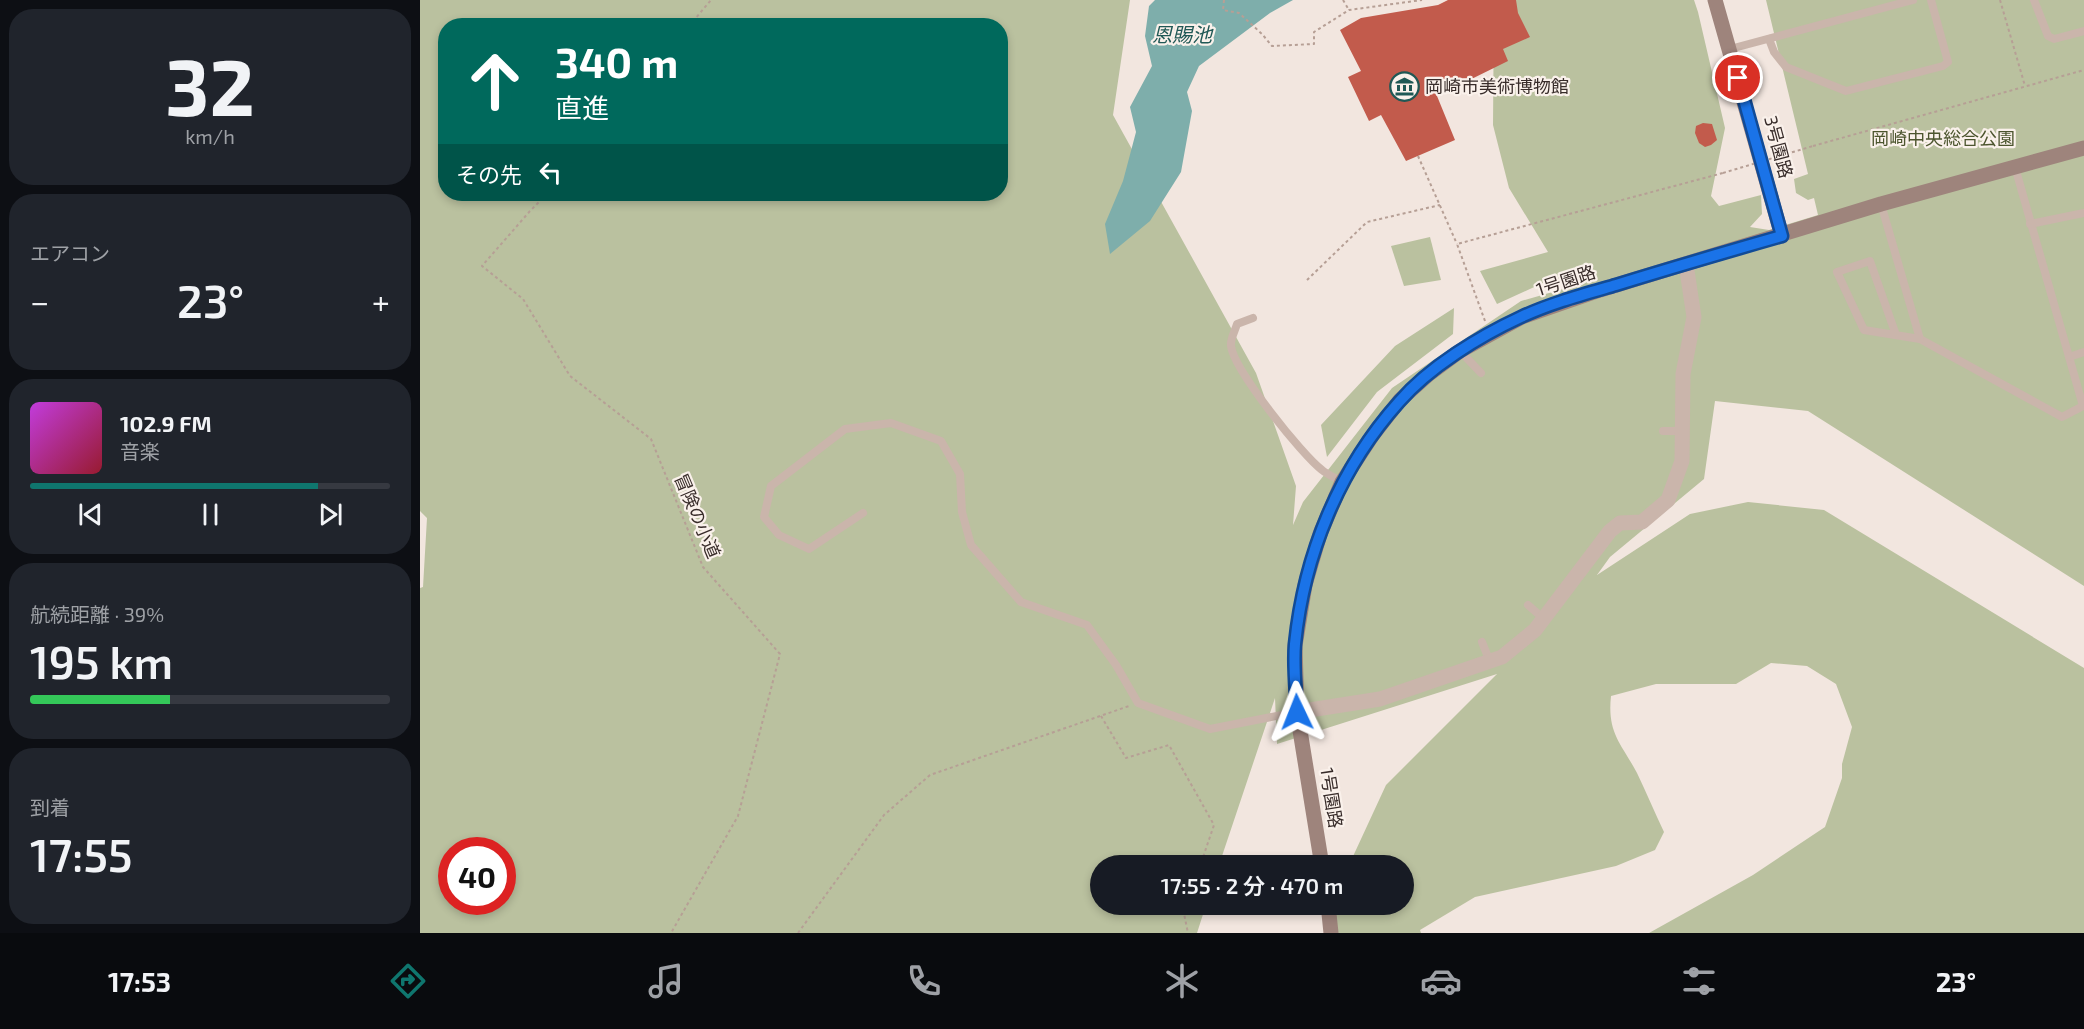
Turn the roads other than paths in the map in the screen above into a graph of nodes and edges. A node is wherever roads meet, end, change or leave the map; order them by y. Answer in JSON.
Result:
{"nodes":[{"id":1,"x":1715,"y":0,"type":"edge"},
{"id":2,"x":1912,"y":0,"type":"edge"},
{"id":3,"x":1931,"y":0,"type":"edge"},
{"id":4,"x":2034,"y":0,"type":"edge"},
{"id":5,"x":2084,"y":31,"type":"edge"},
{"id":6,"x":1769,"y":39,"type":"junction"},
{"id":7,"x":1730,"y":49,"type":"junction"},
{"id":8,"x":2084,"y":148,"type":"edge"},
{"id":9,"x":2015,"y":166,"type":"junction"},
{"id":10,"x":1881,"y":204,"type":"junction"},
{"id":11,"x":2084,"y":213,"type":"edge"},
{"id":12,"x":2030,"y":224,"type":"junction"},
{"id":13,"x":1782,"y":236,"type":"junction"},
{"id":14,"x":1686,"y":264,"type":"junction"},
{"id":15,"x":1253,"y":318,"type":"dead end"},
{"id":16,"x":1896,"y":335,"type":"junction"},
{"id":17,"x":1920,"y":339,"type":"junction"},
{"id":18,"x":1460,"y":351,"type":"junction"},
{"id":19,"x":2084,"y":352,"type":"edge"},
{"id":20,"x":2070,"y":357,"type":"junction"},
{"id":21,"x":1481,"y":373,"type":"dead end"},
{"id":22,"x":1663,"y":430,"type":"dead end"},
{"id":23,"x":1683,"y":431,"type":"junction"},
{"id":24,"x":1342,"y":482,"type":"junction"},
{"id":25,"x":863,"y":513,"type":"dead end"},
{"id":26,"x":1528,"y":605,"type":"dead end"},
{"id":27,"x":1544,"y":619,"type":"junction"},
{"id":28,"x":1482,"y":642,"type":"dead end"},
{"id":29,"x":1490,"y":662,"type":"junction"},
{"id":30,"x":1297,"y":712,"type":"junction"},
{"id":31,"x":1320,"y":855,"type":"edge"},
{"id":32,"x":1329,"y":915,"type":"edge"},
{"id":33,"x":1331,"y":933,"type":"edge"}],
"edges":[{"from":1,"to":7,"type":"street","name":"3号園路"},
{"from":2,"to":6,"type":"lane"},
{"from":3,"to":6,"type":"lane"},
{"from":4,"to":5,"type":"lane"},
{"from":6,"to":7,"type":"lane"},
{"from":7,"to":13,"type":"street","name":"3号園路"},
{"from":8,"to":9,"type":"street"},
{"from":9,"to":10,"type":"street"},
{"from":9,"to":12,"type":"lane"},
{"from":10,"to":13,"type":"street"},
{"from":10,"to":17,"type":"lane"},
{"from":11,"to":12,"type":"lane"},
{"from":12,"to":20,"type":"lane"},
{"from":13,"to":14,"type":"street","name":"1号園路"},
{"from":14,"to":18,"type":"street","name":"1号園路"},
{"from":14,"to":23,"type":"street"},
{"from":15,"to":24,"type":"lane"},
{"from":16,"to":16,"type":"lane"},
{"from":16,"to":17,"type":"lane"},
{"from":17,"to":20,"type":"lane"},
{"from":18,"to":21,"type":"lane"},
{"from":18,"to":24,"type":"street","name":"1号園路"},
{"from":19,"to":20,"type":"lane"},
{"from":22,"to":23,"type":"lane"},
{"from":23,"to":27,"type":"street"},
{"from":24,"to":30,"type":"street","name":"1号園路"},
{"from":25,"to":30,"type":"lane"},
{"from":26,"to":27,"type":"lane"},
{"from":27,"to":29,"type":"street"},
{"from":28,"to":29,"type":"lane"},
{"from":29,"to":30,"type":"street"},
{"from":30,"to":31,"type":"street","name":"1号園路"},
{"from":32,"to":33,"type":"street"}]}
